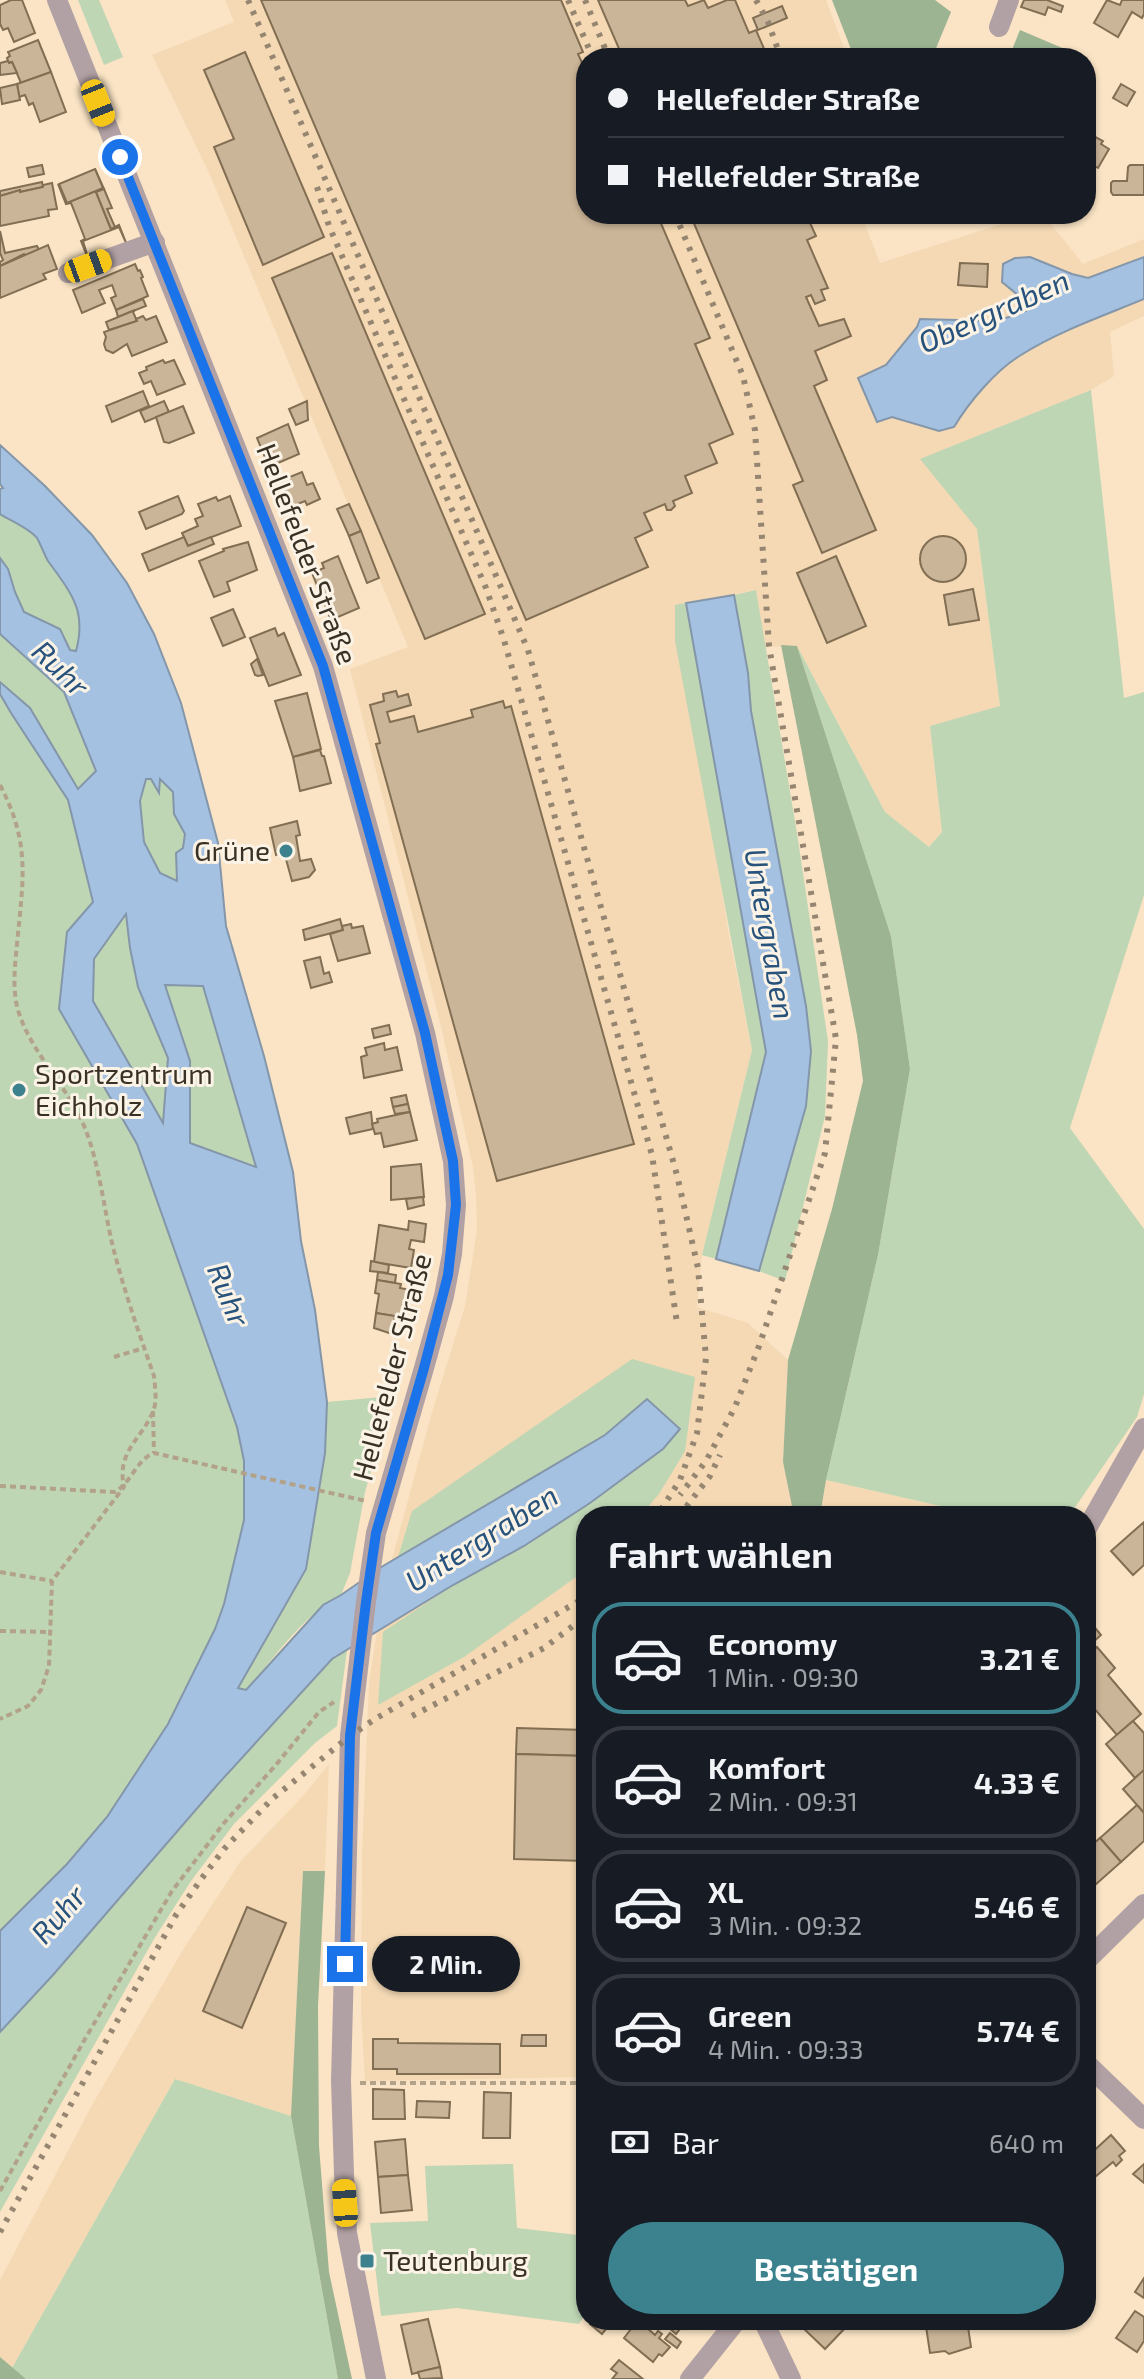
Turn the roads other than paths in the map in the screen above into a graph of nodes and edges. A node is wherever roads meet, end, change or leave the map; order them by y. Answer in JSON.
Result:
{"nodes":[{"id":1,"x":57,"y":0,"type":"edge"},
{"id":2,"x":1009,"y":0,"type":"edge"},
{"id":3,"x":999,"y":27,"type":"dead end"},
{"id":4,"x":155,"y":242,"type":"junction"},
{"id":5,"x":68,"y":273,"type":"dead end"},
{"id":6,"x":1144,"y":1428,"type":"edge"},
{"id":7,"x":1096,"y":1512,"type":"edge"},
{"id":8,"x":1144,"y":1904,"type":"edge"},
{"id":9,"x":1096,"y":1951,"type":"edge"},
{"id":10,"x":1096,"y":2073,"type":"edge"},
{"id":11,"x":1144,"y":2119,"type":"edge"},
{"id":12,"x":729,"y":2330,"type":"edge"},
{"id":13,"x":768,"y":2330,"type":"edge"},
{"id":14,"x":376,"y":2379,"type":"edge"},
{"id":15,"x":690,"y":2379,"type":"edge"},
{"id":16,"x":791,"y":2379,"type":"edge"}],
"edges":[{"from":1,"to":4,"type":"street","name":"Hellefelder Straße"},
{"from":2,"to":3,"type":"street"},
{"from":4,"to":5,"type":"street"},
{"from":4,"to":14,"type":"street","name":"Hellefelder Straße"},
{"from":6,"to":7,"type":"street"},
{"from":8,"to":9,"type":"street"},
{"from":10,"to":11,"type":"street"},
{"from":12,"to":15,"type":"street"},
{"from":13,"to":16,"type":"street"}]}
